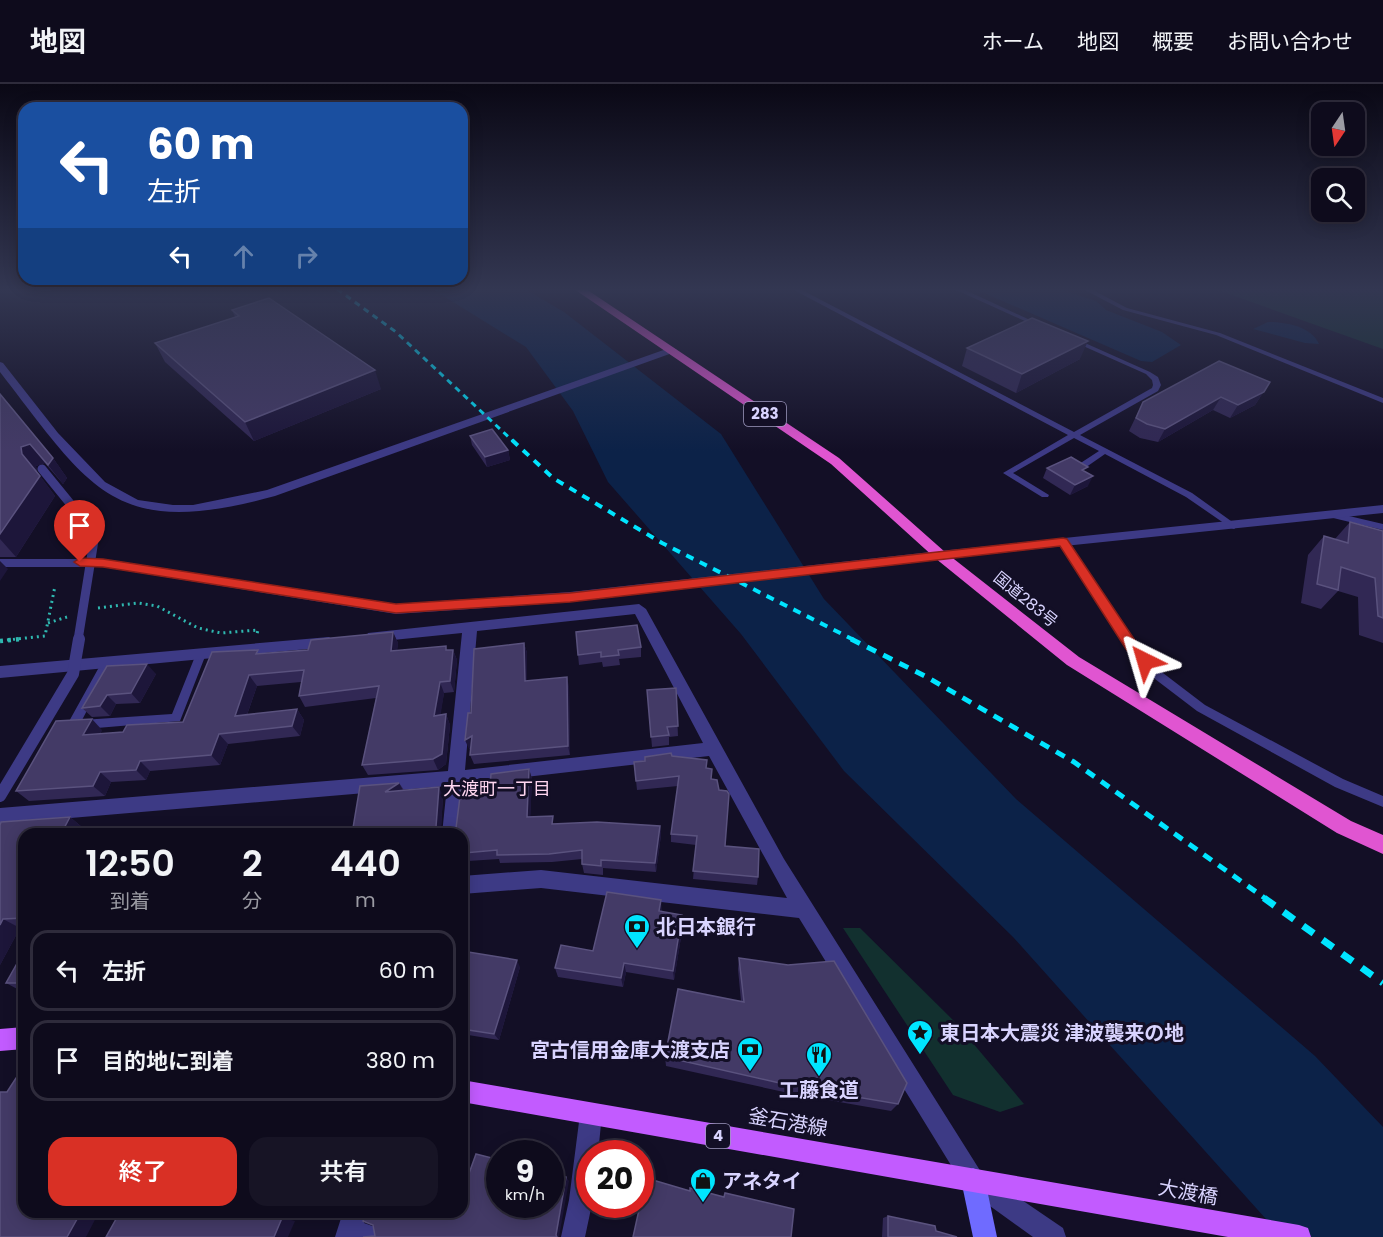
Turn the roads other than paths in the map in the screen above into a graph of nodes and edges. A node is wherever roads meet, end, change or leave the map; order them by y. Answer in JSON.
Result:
{"nodes":[{"id":1,"x":661,"y":343,"type":"edge"},
{"id":2,"x":898,"y":343,"type":"edge"},
{"id":3,"x":1079,"y":343,"type":"edge"},
{"id":4,"x":1239,"y":343,"type":"edge"},
{"id":5,"x":672,"y":350,"type":"junction"},
{"id":6,"x":0,"y":365,"type":"edge"},
{"id":7,"x":1383,"y":401,"type":"edge"},
{"id":8,"x":1074,"y":435,"type":"junction"},
{"id":9,"x":1105,"y":451,"type":"junction"},
{"id":10,"x":1079,"y":468,"type":"edge"},
{"id":11,"x":42,"y":470,"type":"edge"},
{"id":12,"x":1045,"y":495,"type":"dead end"},
{"id":13,"x":1383,"y":509,"type":"edge"},
{"id":14,"x":1332,"y":516,"type":"junction"},
{"id":15,"x":1234,"y":526,"type":"junction"},
{"id":16,"x":1383,"y":527,"type":"edge"},
{"id":17,"x":1063,"y":542,"type":"junction"},
{"id":18,"x":940,"y":555,"type":"junction"},
{"id":19,"x":0,"y":563,"type":"edge"},
{"id":20,"x":470,"y":628,"type":"junction"},
{"id":21,"x":201,"y":654,"type":"junction"},
{"id":22,"x":106,"y":663,"type":"junction"},
{"id":23,"x":0,"y":672,"type":"edge"},
{"id":24,"x":716,"y":748,"type":"junction"},
{"id":25,"x":455,"y":778,"type":"junction"},
{"id":26,"x":0,"y":796,"type":"edge"},
{"id":27,"x":1383,"y":802,"type":"edge"},
{"id":28,"x":0,"y":816,"type":"edge"},
{"id":29,"x":451,"y":828,"type":"edge"},
{"id":30,"x":1383,"y":845,"type":"edge"},
{"id":31,"x":468,"y":885,"type":"edge"},
{"id":32,"x":804,"y":909,"type":"junction"},
{"id":33,"x":18,"y":1038,"type":"edge"},
{"id":34,"x":0,"y":1040,"type":"edge"},
{"id":35,"x":468,"y":1092,"type":"edge"},
{"id":36,"x":591,"y":1114,"type":"junction"},
{"id":37,"x":973,"y":1180,"type":"junction"},
{"id":38,"x":1069,"y":1197,"type":"joint"},
{"id":39,"x":573,"y":1237,"type":"edge"},
{"id":40,"x":985,"y":1237,"type":"edge"},
{"id":41,"x":1054,"y":1237,"type":"edge"},
{"id":42,"x":1299,"y":1237,"type":"edge"}],
"edges":[{"from":1,"to":5,"type":"highway","name":"国道283号","number":"283"},
{"from":2,"to":8,"type":"lane"},
{"from":3,"to":8,"type":"lane"},
{"from":4,"to":7,"type":"lane"},
{"from":5,"to":6,"type":"street"},
{"from":5,"to":18,"type":"highway","name":"国道283号","number":"283"},
{"from":8,"to":9,"type":"lane"},
{"from":8,"to":12,"type":"lane"},
{"from":9,"to":10,"type":"lane"},
{"from":9,"to":15,"type":"lane"},
{"from":11,"to":26,"type":"lane","bridge":true},
{"from":13,"to":14,"type":"street"},
{"from":14,"to":15,"type":"street"},
{"from":14,"to":16,"type":"lane"},
{"from":15,"to":17,"type":"street"},
{"from":17,"to":18,"type":"street"},
{"from":17,"to":27,"type":"lane"},
{"from":18,"to":19,"type":"street"},
{"from":18,"to":30,"type":"highway","name":"国道283号","number":"283"},
{"from":20,"to":21,"type":"street"},
{"from":20,"to":24,"type":"street"},
{"from":20,"to":25,"type":"street"},
{"from":21,"to":22,"type":"street"},
{"from":21,"to":22,"type":"lane"},
{"from":22,"to":23,"type":"street"},
{"from":24,"to":25,"type":"street"},
{"from":24,"to":32,"type":"street"},
{"from":25,"to":28,"type":"street"},
{"from":25,"to":29,"type":"street"},
{"from":31,"to":32,"type":"street"},
{"from":32,"to":37,"type":"street"},
{"from":33,"to":34,"type":"main road"},
{"from":35,"to":36,"type":"main road","name":"釜石港線","number":"4"},
{"from":36,"to":37,"type":"main road","name":"釜石港線","number":"4"},
{"from":36,"to":39,"type":"street"},
{"from":37,"to":38,"type":"main road","name":"釜石港線","number":"4"},
{"from":37,"to":40,"type":"main road"},
{"from":37,"to":41,"type":"street"},
{"from":38,"to":42,"type":"main road","name":"大渡橋","number":"4"}]}
